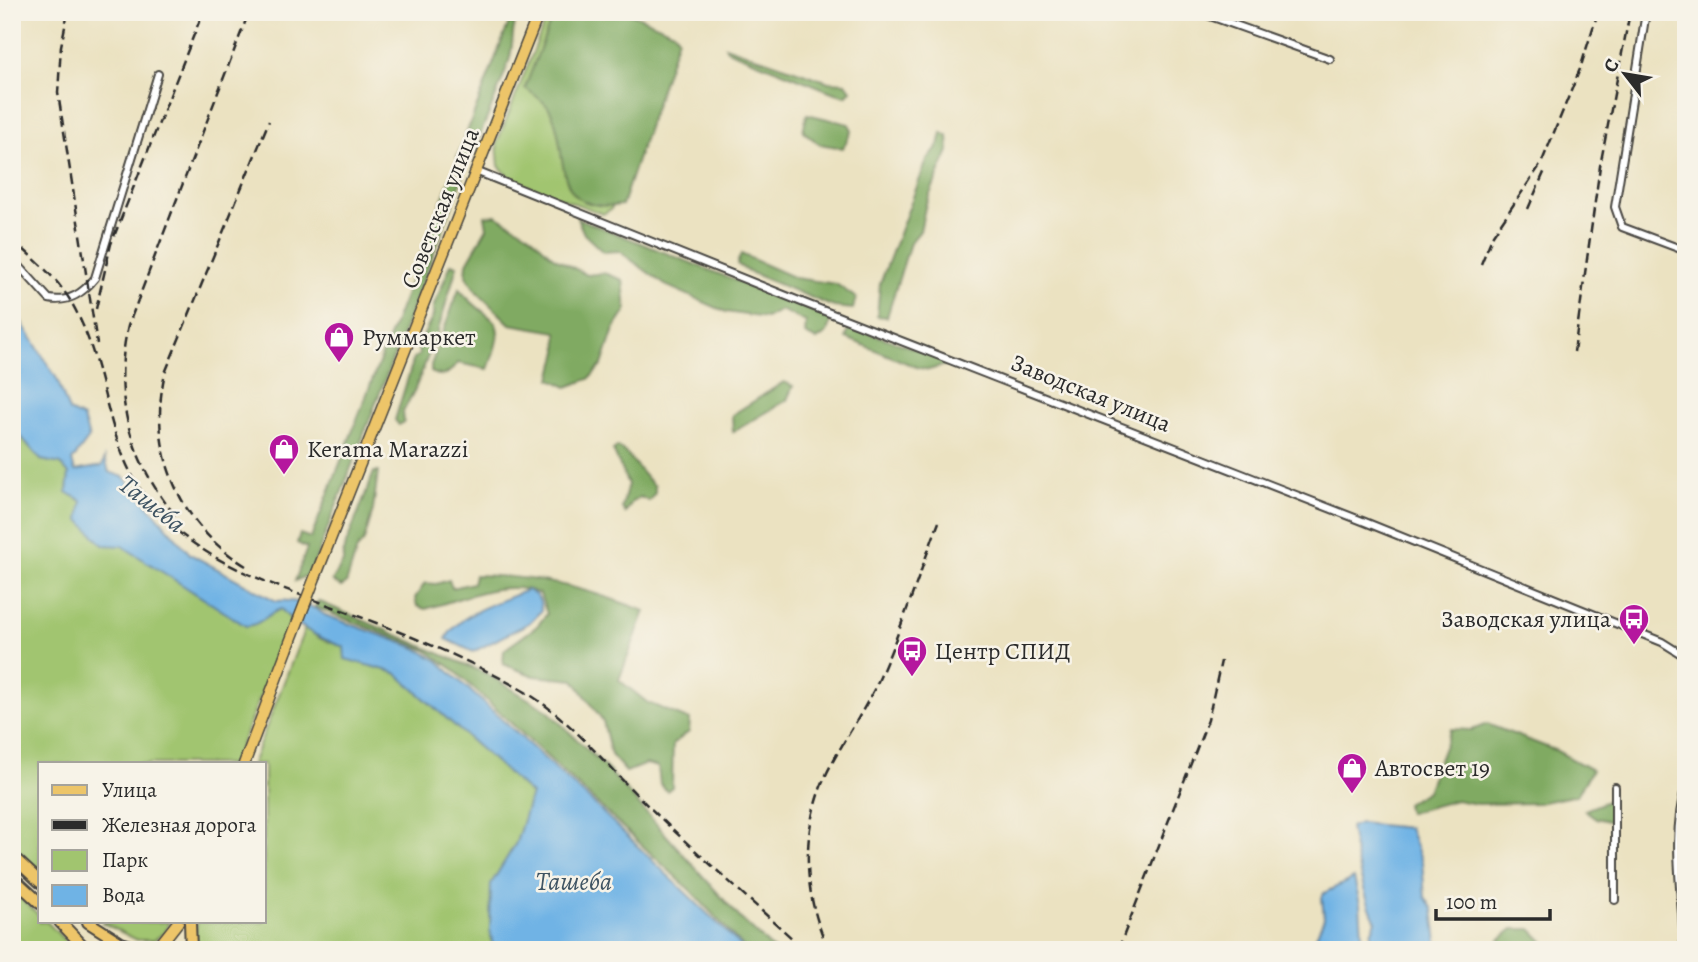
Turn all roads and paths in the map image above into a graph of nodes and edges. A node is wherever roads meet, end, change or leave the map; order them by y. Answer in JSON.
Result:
{"nodes":[{"id":1,"x":539,"y":12,"type":"edge"},
{"id":2,"x":1199,"y":12,"type":"edge"},
{"id":3,"x":1646,"y":12,"type":"edge"},
{"id":4,"x":1330,"y":60,"type":"dead end"},
{"id":5,"x":158,"y":74,"type":"dead end"},
{"id":6,"x":478,"y":172,"type":"junction"},
{"id":7,"x":1686,"y":251,"type":"edge"},
{"id":8,"x":12,"y":258,"type":"edge"},
{"id":9,"x":1686,"y":657,"type":"edge"},
{"id":10,"x":245,"y":762,"type":"edge"},
{"id":11,"x":1686,"y":785,"type":"edge"},
{"id":12,"x":1615,"y":787,"type":"dead end"},
{"id":13,"x":12,"y":856,"type":"edge"},
{"id":14,"x":12,"y":877,"type":"edge"},
{"id":15,"x":38,"y":880,"type":"edge"},
{"id":16,"x":1615,"y":900,"type":"dead end"},
{"id":17,"x":38,"y":901,"type":"edge"},
{"id":18,"x":61,"y":923,"type":"edge"},
{"id":19,"x":90,"y":923,"type":"edge"},
{"id":20,"x":177,"y":923,"type":"edge"},
{"id":21,"x":190,"y":923,"type":"edge"},
{"id":22,"x":87,"y":950,"type":"edge"},
{"id":23,"x":144,"y":950,"type":"edge"},
{"id":24,"x":156,"y":950,"type":"edge"},
{"id":25,"x":191,"y":950,"type":"edge"},
{"id":26,"x":1684,"y":950,"type":"edge"}],
"edges":[{"from":1,"to":6,"type":"main road","name":"Советская улица"},
{"from":2,"to":4,"type":"street"},
{"from":3,"to":7,"type":"street"},
{"from":5,"to":8,"type":"street"},
{"from":6,"to":9,"type":"street","name":"Заводская улица"},
{"from":6,"to":10,"type":"main road","name":"Советская улица","bridge":true},
{"from":11,"to":26,"type":"street"},
{"from":12,"to":16,"type":"street"},
{"from":13,"to":15,"type":"highway"},
{"from":14,"to":17,"type":"highway"},
{"from":18,"to":22,"type":"highway"},
{"from":19,"to":23,"type":"highway"},
{"from":20,"to":24,"type":"main road"},
{"from":21,"to":25,"type":"highway"}]}
